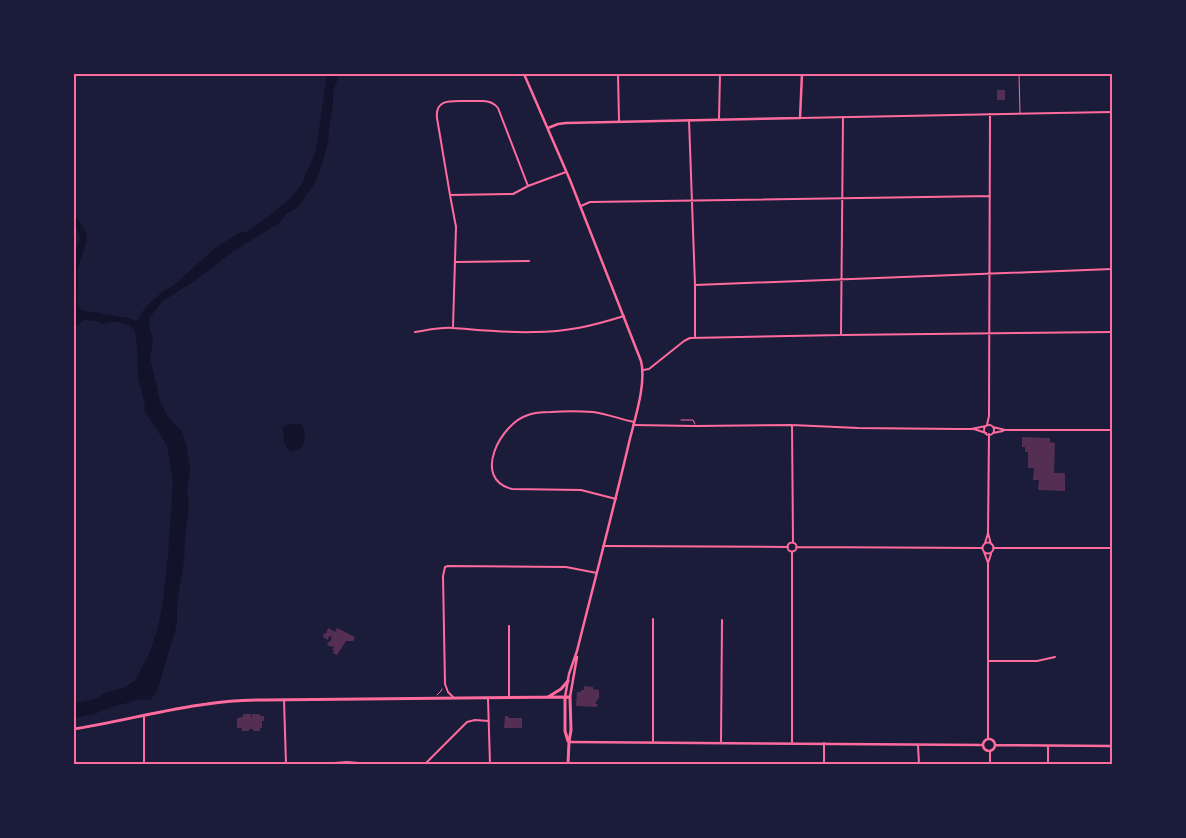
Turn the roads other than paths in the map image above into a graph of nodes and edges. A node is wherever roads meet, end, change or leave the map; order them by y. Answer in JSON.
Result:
{"nodes":[{"id":1,"x":524,"y":74,"type":"edge"},
{"id":2,"x":618,"y":74,"type":"edge"},
{"id":3,"x":720,"y":74,"type":"edge"},
{"id":4,"x":802,"y":74,"type":"edge"},
{"id":5,"x":1019,"y":74,"type":"edge"},
{"id":6,"x":1112,"y":112,"type":"edge"},
{"id":7,"x":1020,"y":113,"type":"junction"},
{"id":8,"x":990,"y":114,"type":"junction"},
{"id":9,"x":843,"y":117,"type":"junction"},
{"id":10,"x":800,"y":118,"type":"junction"},
{"id":11,"x":718,"y":119,"type":"junction"},
{"id":12,"x":689,"y":120,"type":"junction"},
{"id":13,"x":619,"y":121,"type":"junction"},
{"id":14,"x":548,"y":128,"type":"junction"},
{"id":15,"x":566,"y":172,"type":"junction"},
{"id":16,"x":528,"y":186,"type":"junction"},
{"id":17,"x":450,"y":195,"type":"junction"},
{"id":18,"x":990,"y":196,"type":"junction"},
{"id":19,"x":842,"y":198,"type":"junction"},
{"id":20,"x":692,"y":201,"type":"junction"},
{"id":21,"x":580,"y":206,"type":"junction"},
{"id":22,"x":529,"y":261,"type":"dead end"},
{"id":23,"x":456,"y":262,"type":"junction"},
{"id":24,"x":1112,"y":269,"type":"edge"},
{"id":25,"x":989,"y":274,"type":"junction"},
{"id":26,"x":842,"y":279,"type":"junction"},
{"id":27,"x":695,"y":285,"type":"junction"},
{"id":28,"x":624,"y":316,"type":"junction"},
{"id":29,"x":453,"y":328,"type":"junction"},
{"id":30,"x":415,"y":332,"type":"dead end"},
{"id":31,"x":1112,"y":332,"type":"edge"},
{"id":32,"x":989,"y":333,"type":"junction"},
{"id":33,"x":841,"y":335,"type":"junction"},
{"id":34,"x":695,"y":338,"type":"junction"},
{"id":35,"x":643,"y":370,"type":"junction"},
{"id":36,"x":988,"y":416,"type":"junction"},
{"id":37,"x":681,"y":420,"type":"dead end"},
{"id":38,"x":634,"y":423,"type":"junction"},
{"id":39,"x":792,"y":425,"type":"junction"},
{"id":40,"x":695,"y":426,"type":"junction"},
{"id":41,"x":987,"y":426,"type":"junction"},
{"id":42,"x":992,"y":426,"type":"junction"},
{"id":43,"x":972,"y":429,"type":"junction"},
{"id":44,"x":1005,"y":430,"type":"junction"},
{"id":45,"x":1112,"y":430,"type":"edge"},
{"id":46,"x":993,"y":433,"type":"junction"},
{"id":47,"x":987,"y":434,"type":"junction"},
{"id":48,"x":616,"y":499,"type":"junction"},
{"id":49,"x":988,"y":533,"type":"junction"},
{"id":50,"x":793,"y":543,"type":"junction"},
{"id":51,"x":984,"y":544,"type":"junction"},
{"id":52,"x":992,"y":544,"type":"junction"},
{"id":53,"x":604,"y":546,"type":"junction"},
{"id":54,"x":788,"y":547,"type":"junction"},
{"id":55,"x":797,"y":547,"type":"junction"},
{"id":56,"x":982,"y":548,"type":"junction"},
{"id":57,"x":993,"y":548,"type":"junction"},
{"id":58,"x":1112,"y":548,"type":"edge"},
{"id":59,"x":792,"y":552,"type":"junction"},
{"id":60,"x":984,"y":552,"type":"junction"},
{"id":61,"x":991,"y":552,"type":"junction"},
{"id":62,"x":988,"y":564,"type":"junction"},
{"id":63,"x":596,"y":572,"type":"junction"},
{"id":64,"x":653,"y":619,"type":"dead end"},
{"id":65,"x":722,"y":620,"type":"dead end"},
{"id":66,"x":509,"y":626,"type":"dead end"},
{"id":67,"x":577,"y":651,"type":"junction"},
{"id":68,"x":1055,"y":656,"type":"dead end"},
{"id":69,"x":988,"y":661,"type":"junction"},
{"id":70,"x":568,"y":681,"type":"junction"},
{"id":71,"x":454,"y":698,"type":"junction"},
{"id":72,"x":488,"y":698,"type":"junction"},
{"id":73,"x":509,"y":698,"type":"junction"},
{"id":74,"x":547,"y":698,"type":"junction"},
{"id":75,"x":565,"y":698,"type":"junction"},
{"id":76,"x":570,"y":698,"type":"junction"},
{"id":77,"x":284,"y":700,"type":"junction"},
{"id":78,"x":144,"y":716,"type":"junction"},
{"id":79,"x":489,"y":721,"type":"junction"},
{"id":80,"x":74,"y":729,"type":"edge"},
{"id":81,"x":988,"y":739,"type":"junction"},
{"id":82,"x":569,"y":742,"type":"junction"},
{"id":83,"x":653,"y":743,"type":"junction"},
{"id":84,"x":721,"y":743,"type":"junction"},
{"id":85,"x":824,"y":743,"type":"junction"},
{"id":86,"x":792,"y":744,"type":"junction"},
{"id":87,"x":918,"y":745,"type":"junction"},
{"id":88,"x":983,"y":745,"type":"junction"},
{"id":89,"x":995,"y":745,"type":"junction"},
{"id":90,"x":1048,"y":746,"type":"junction"},
{"id":91,"x":1112,"y":746,"type":"edge"},
{"id":92,"x":990,"y":751,"type":"junction"},
{"id":93,"x":144,"y":764,"type":"edge"},
{"id":94,"x":286,"y":764,"type":"edge"},
{"id":95,"x":320,"y":764,"type":"edge"},
{"id":96,"x":371,"y":764,"type":"edge"},
{"id":97,"x":425,"y":764,"type":"edge"},
{"id":98,"x":490,"y":764,"type":"edge"},
{"id":99,"x":568,"y":764,"type":"edge"},
{"id":100,"x":824,"y":764,"type":"edge"},
{"id":101,"x":918,"y":764,"type":"edge"},
{"id":102,"x":990,"y":764,"type":"edge"},
{"id":103,"x":1048,"y":764,"type":"edge"}],
"edges":[{"from":1,"to":14,"type":"street"},
{"from":2,"to":13,"type":"street"},
{"from":3,"to":11,"type":"street"},
{"from":4,"to":10,"type":"street"},
{"from":5,"to":7,"type":"lane"},
{"from":6,"to":7,"type":"street"},
{"from":7,"to":8,"type":"street"},
{"from":8,"to":9,"type":"street"},
{"from":8,"to":18,"type":"street"},
{"from":9,"to":10,"type":"street"},
{"from":9,"to":19,"type":"street"},
{"from":10,"to":11,"type":"street"},
{"from":11,"to":12,"type":"street"},
{"from":12,"to":13,"type":"street"},
{"from":12,"to":20,"type":"street"},
{"from":13,"to":14,"type":"street"},
{"from":14,"to":15,"type":"street"},
{"from":15,"to":16,"type":"street"},
{"from":15,"to":21,"type":"street"},
{"from":16,"to":17,"type":"street"},
{"from":16,"to":17,"type":"street"},
{"from":17,"to":23,"type":"street"},
{"from":18,"to":19,"type":"street"},
{"from":18,"to":25,"type":"street"},
{"from":19,"to":20,"type":"street"},
{"from":19,"to":26,"type":"street"},
{"from":20,"to":21,"type":"street"},
{"from":20,"to":27,"type":"street"},
{"from":21,"to":28,"type":"street"},
{"from":22,"to":23,"type":"street"},
{"from":23,"to":29,"type":"street"},
{"from":24,"to":25,"type":"street"},
{"from":25,"to":26,"type":"street"},
{"from":25,"to":32,"type":"street"},
{"from":26,"to":27,"type":"street"},
{"from":26,"to":33,"type":"street"},
{"from":27,"to":34,"type":"street"},
{"from":28,"to":29,"type":"street"},
{"from":28,"to":35,"type":"street"},
{"from":29,"to":30,"type":"street"},
{"from":31,"to":32,"type":"street"},
{"from":32,"to":33,"type":"street"},
{"from":32,"to":36,"type":"street"},
{"from":33,"to":34,"type":"street"},
{"from":34,"to":35,"type":"street"},
{"from":35,"to":38,"type":"street"},
{"from":36,"to":41,"type":"street"},
{"from":36,"to":42,"type":"street"},
{"from":37,"to":40,"type":"lane"},
{"from":38,"to":40,"type":"street"},
{"from":38,"to":48,"type":"street"},
{"from":38,"to":48,"type":"street"},
{"from":39,"to":40,"type":"street"},
{"from":39,"to":43,"type":"street"},
{"from":39,"to":50,"type":"street"},
{"from":41,"to":42,"type":"street"},
{"from":41,"to":43,"type":"street"},
{"from":41,"to":47,"type":"street"},
{"from":42,"to":44,"type":"street"},
{"from":42,"to":46,"type":"street"},
{"from":43,"to":47,"type":"street"},
{"from":44,"to":45,"type":"street"},
{"from":44,"to":46,"type":"street"},
{"from":46,"to":47,"type":"street"},
{"from":47,"to":49,"type":"street"},
{"from":48,"to":53,"type":"street"},
{"from":49,"to":51,"type":"street"},
{"from":49,"to":52,"type":"street"},
{"from":50,"to":54,"type":"street"},
{"from":50,"to":55,"type":"street"},
{"from":51,"to":52,"type":"street"},
{"from":51,"to":56,"type":"street"},
{"from":52,"to":57,"type":"street"},
{"from":53,"to":54,"type":"street"},
{"from":53,"to":63,"type":"street"},
{"from":54,"to":59,"type":"street"},
{"from":55,"to":56,"type":"street"},
{"from":55,"to":59,"type":"street"},
{"from":56,"to":60,"type":"street"},
{"from":57,"to":58,"type":"street"},
{"from":57,"to":61,"type":"street"},
{"from":59,"to":86,"type":"street"},
{"from":60,"to":61,"type":"street"},
{"from":60,"to":62,"type":"street"},
{"from":61,"to":62,"type":"street"},
{"from":62,"to":69,"type":"street"},
{"from":63,"to":67,"type":"street"},
{"from":63,"to":71,"type":"street"},
{"from":64,"to":83,"type":"street"},
{"from":65,"to":84,"type":"street"},
{"from":66,"to":73,"type":"street"},
{"from":67,"to":70,"type":"street"},
{"from":67,"to":76,"type":"street"},
{"from":68,"to":69,"type":"street"},
{"from":69,"to":81,"type":"street"},
{"from":70,"to":74,"type":"highway"},
{"from":70,"to":75,"type":"street"},
{"from":71,"to":72,"type":"highway"},
{"from":71,"to":77,"type":"highway"},
{"from":72,"to":73,"type":"highway"},
{"from":72,"to":79,"type":"street"},
{"from":73,"to":74,"type":"highway"},
{"from":74,"to":75,"type":"highway"},
{"from":75,"to":76,"type":"highway"},
{"from":75,"to":82,"type":"highway"},
{"from":76,"to":82,"type":"highway"},
{"from":77,"to":78,"type":"highway"},
{"from":77,"to":94,"type":"street"},
{"from":78,"to":80,"type":"highway"},
{"from":78,"to":93,"type":"street"},
{"from":79,"to":97,"type":"street"},
{"from":79,"to":98,"type":"street"},
{"from":81,"to":88,"type":"street"},
{"from":81,"to":89,"type":"street"},
{"from":82,"to":83,"type":"street"},
{"from":82,"to":99,"type":"highway"},
{"from":83,"to":84,"type":"street"},
{"from":84,"to":86,"type":"street"},
{"from":85,"to":86,"type":"street"},
{"from":85,"to":87,"type":"street"},
{"from":85,"to":100,"type":"street"},
{"from":87,"to":88,"type":"street"},
{"from":87,"to":101,"type":"street"},
{"from":88,"to":92,"type":"street"},
{"from":89,"to":90,"type":"street"},
{"from":89,"to":92,"type":"street"},
{"from":90,"to":91,"type":"street"},
{"from":90,"to":103,"type":"street"},
{"from":92,"to":102,"type":"street"},
{"from":95,"to":96,"type":"street"}]}
